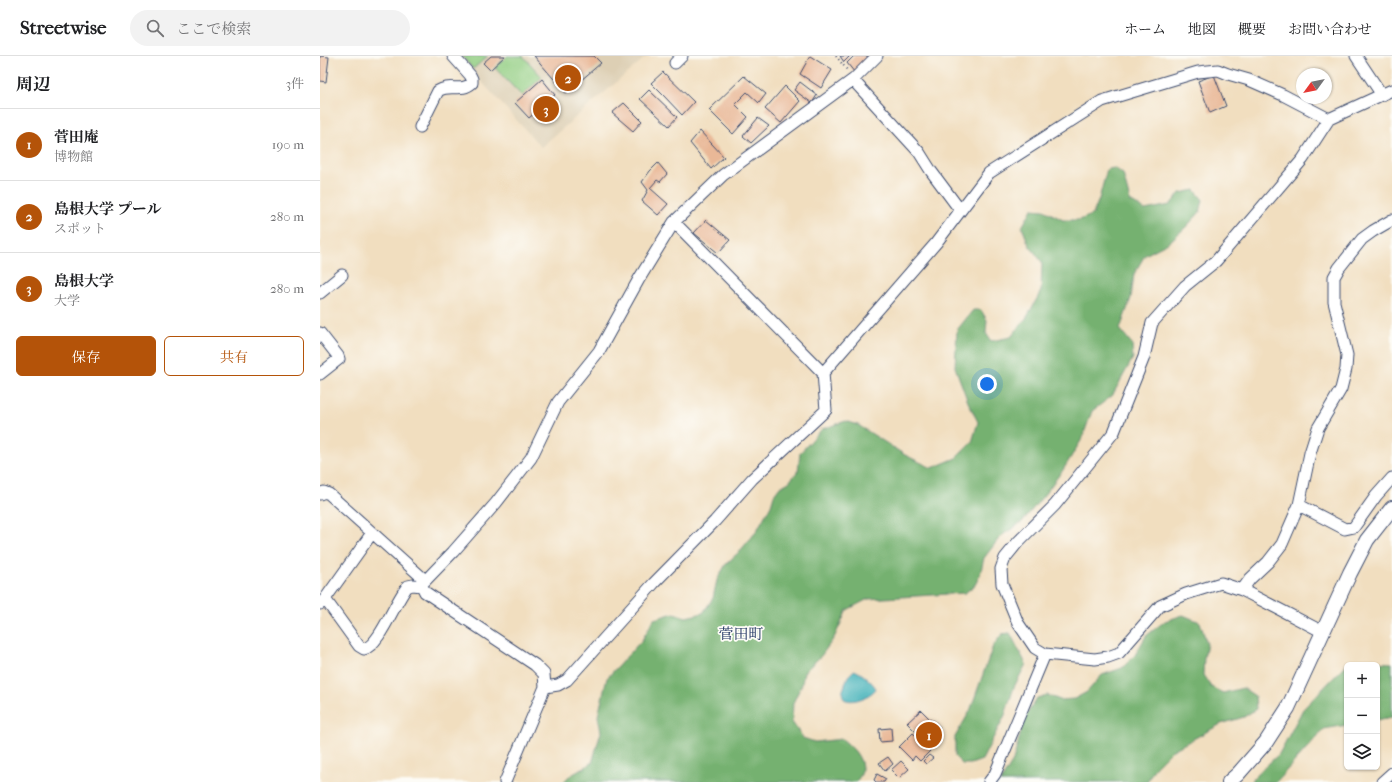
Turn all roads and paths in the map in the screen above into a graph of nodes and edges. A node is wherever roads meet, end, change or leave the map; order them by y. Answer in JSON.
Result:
{"nodes":[{"id":1,"x":453,"y":56,"type":"edge"},
{"id":2,"x":836,"y":56,"type":"edge"},
{"id":3,"x":877,"y":56,"type":"edge"},
{"id":4,"x":1356,"y":56,"type":"edge"},
{"id":5,"x":853,"y":79,"type":"junction"},
{"id":6,"x":1387,"y":92,"type":"edge"},
{"id":7,"x":1329,"y":119,"type":"junction"},
{"id":8,"x":420,"y":127,"type":"dead end"},
{"id":9,"x":960,"y":210,"type":"junction"},
{"id":10,"x":1392,"y":220,"type":"edge"},
{"id":11,"x":674,"y":222,"type":"junction"},
{"id":12,"x":342,"y":275,"type":"dead end"},
{"id":13,"x":320,"y":293,"type":"edge"},
{"id":14,"x":320,"y":332,"type":"edge"},
{"id":15,"x":823,"y":373,"type":"junction"},
{"id":16,"x":320,"y":374,"type":"edge"},
{"id":17,"x":1392,"y":478,"type":"edge"},
{"id":18,"x":320,"y":494,"type":"edge"},
{"id":19,"x":1299,"y":505,"type":"junction"},
{"id":20,"x":1392,"y":508,"type":"edge"},
{"id":21,"x":372,"y":533,"type":"junction"},
{"id":22,"x":423,"y":583,"type":"junction"},
{"id":23,"x":1242,"y":590,"type":"junction"},
{"id":24,"x":323,"y":602,"type":"edge"},
{"id":25,"x":1323,"y":632,"type":"junction"},
{"id":26,"x":1045,"y":654,"type":"junction"},
{"id":27,"x":545,"y":687,"type":"junction"},
{"id":28,"x":1392,"y":773,"type":"edge"},
{"id":29,"x":505,"y":782,"type":"edge"},
{"id":30,"x":989,"y":782,"type":"edge"},
{"id":31,"x":1229,"y":782,"type":"edge"},
{"id":32,"x":1382,"y":782,"type":"edge"}],
"edges":[{"from":1,"to":8,"type":"street"},
{"from":2,"to":5,"type":"path"},
{"from":3,"to":5,"type":"street"},
{"from":4,"to":6,"type":"street"},
{"from":5,"to":9,"type":"street"},
{"from":5,"to":11,"type":"street"},
{"from":6,"to":7,"type":"street"},
{"from":7,"to":9,"type":"street"},
{"from":7,"to":26,"type":"street"},
{"from":9,"to":15,"type":"street"},
{"from":10,"to":19,"type":"street"},
{"from":11,"to":15,"type":"street"},
{"from":11,"to":22,"type":"street"},
{"from":12,"to":13,"type":"street"},
{"from":14,"to":16,"type":"street"},
{"from":15,"to":27,"type":"street"},
{"from":17,"to":19,"type":"street"},
{"from":18,"to":21,"type":"street"},
{"from":19,"to":23,"type":"street"},
{"from":20,"to":25,"type":"street"},
{"from":21,"to":22,"type":"street"},
{"from":21,"to":24,"type":"street"},
{"from":22,"to":24,"type":"street"},
{"from":22,"to":27,"type":"street"},
{"from":23,"to":25,"type":"street"},
{"from":23,"to":26,"type":"street"},
{"from":25,"to":31,"type":"street"},
{"from":26,"to":30,"type":"street"},
{"from":27,"to":29,"type":"street"},
{"from":28,"to":32,"type":"street"}]}
